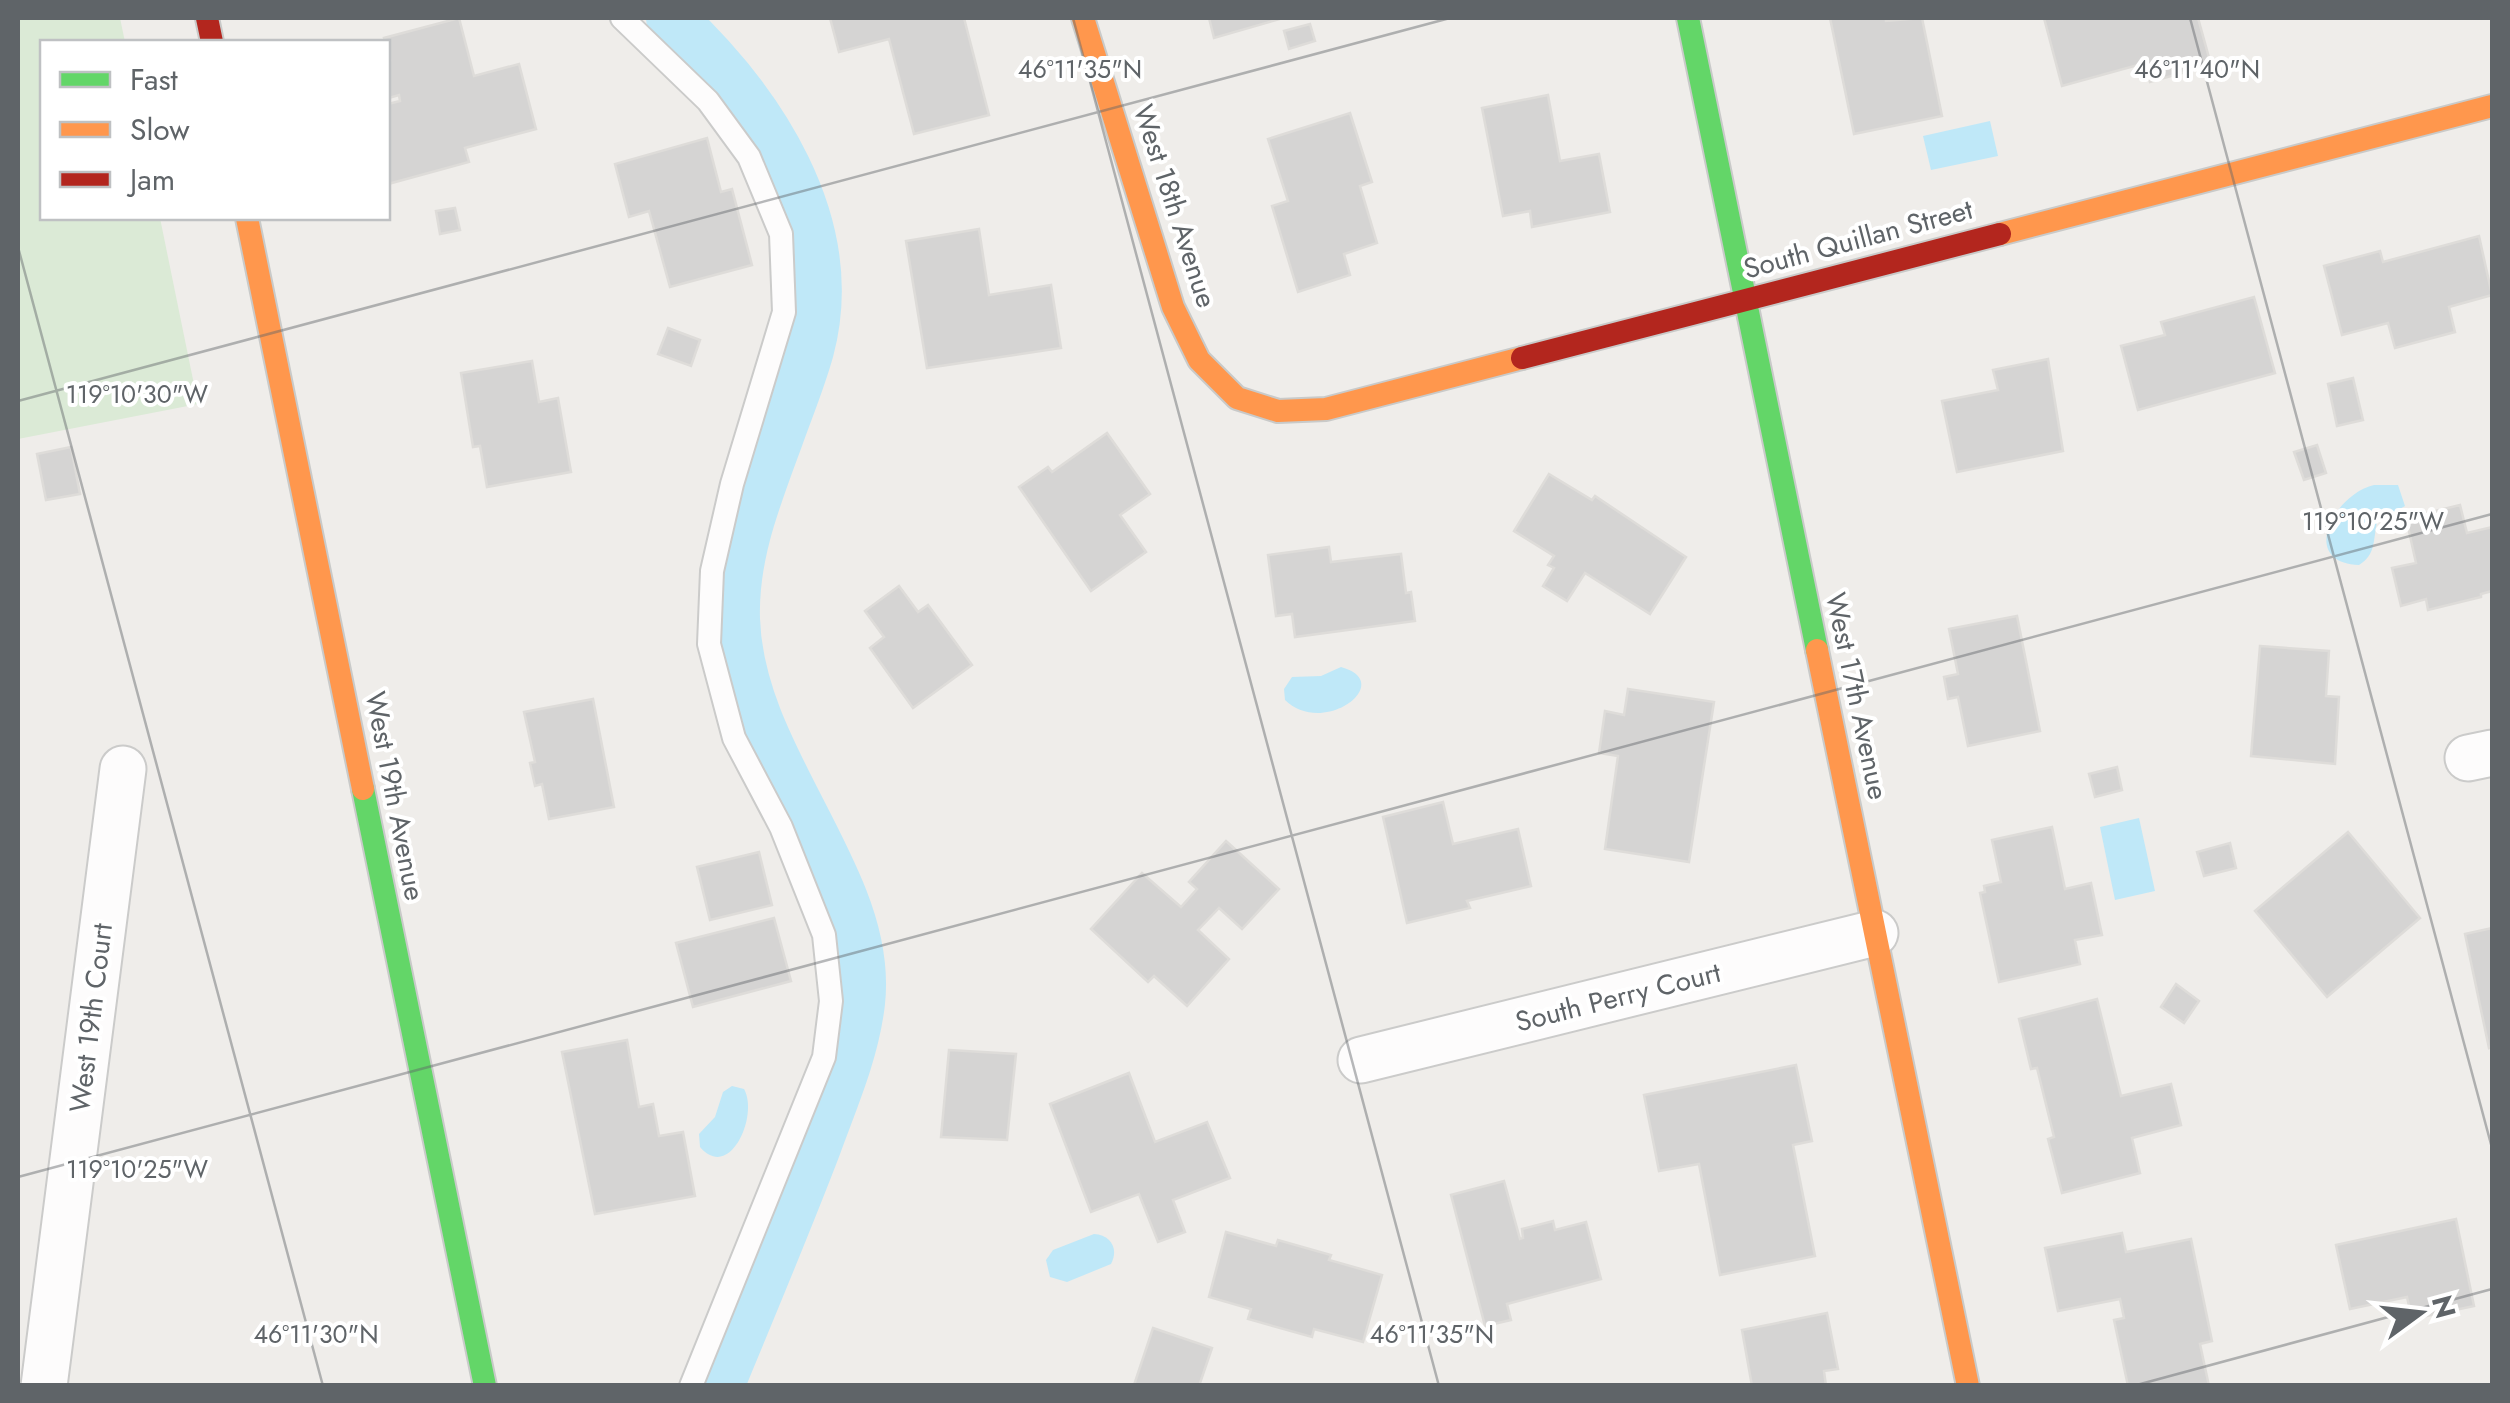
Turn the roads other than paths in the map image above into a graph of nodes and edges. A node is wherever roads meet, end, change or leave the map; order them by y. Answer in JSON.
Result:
{"nodes":[{"id":1,"x":622,"y":18,"type":"edge"},
{"id":2,"x":1083,"y":18,"type":"edge"},
{"id":3,"x":1688,"y":18,"type":"edge"},
{"id":4,"x":2492,"y":106,"type":"edge"},
{"id":5,"x":247,"y":220,"type":"edge"},
{"id":6,"x":1745,"y":299,"type":"junction"},
{"id":7,"x":1237,"y":398,"type":"joint"},
{"id":8,"x":123,"y":770,"type":"dead end"},
{"id":9,"x":1875,"y":933,"type":"junction"},
{"id":10,"x":1361,"y":1060,"type":"dead end"},
{"id":11,"x":44,"y":1386,"type":"edge"},
{"id":12,"x":484,"y":1386,"type":"edge"},
{"id":13,"x":691,"y":1386,"type":"edge"},
{"id":14,"x":1968,"y":1386,"type":"edge"}],
"edges":[{"from":1,"to":13,"type":"lane"},
{"from":2,"to":7,"type":"street","name":"West 18th Avenue"},
{"from":3,"to":6,"type":"street","name":"West 17th Avenue"},
{"from":4,"to":6,"type":"street","name":"South Quillan Street"},
{"from":5,"to":12,"type":"street","name":"West 19th Avenue"},
{"from":6,"to":7,"type":"street","name":"South Quillan Street"},
{"from":6,"to":9,"type":"street","name":"West 17th Avenue"},
{"from":8,"to":11,"type":"street","name":"West 19th Court"},
{"from":9,"to":10,"type":"street","name":"South Perry Court"},
{"from":9,"to":14,"type":"street","name":"West 17th Avenue"}]}
